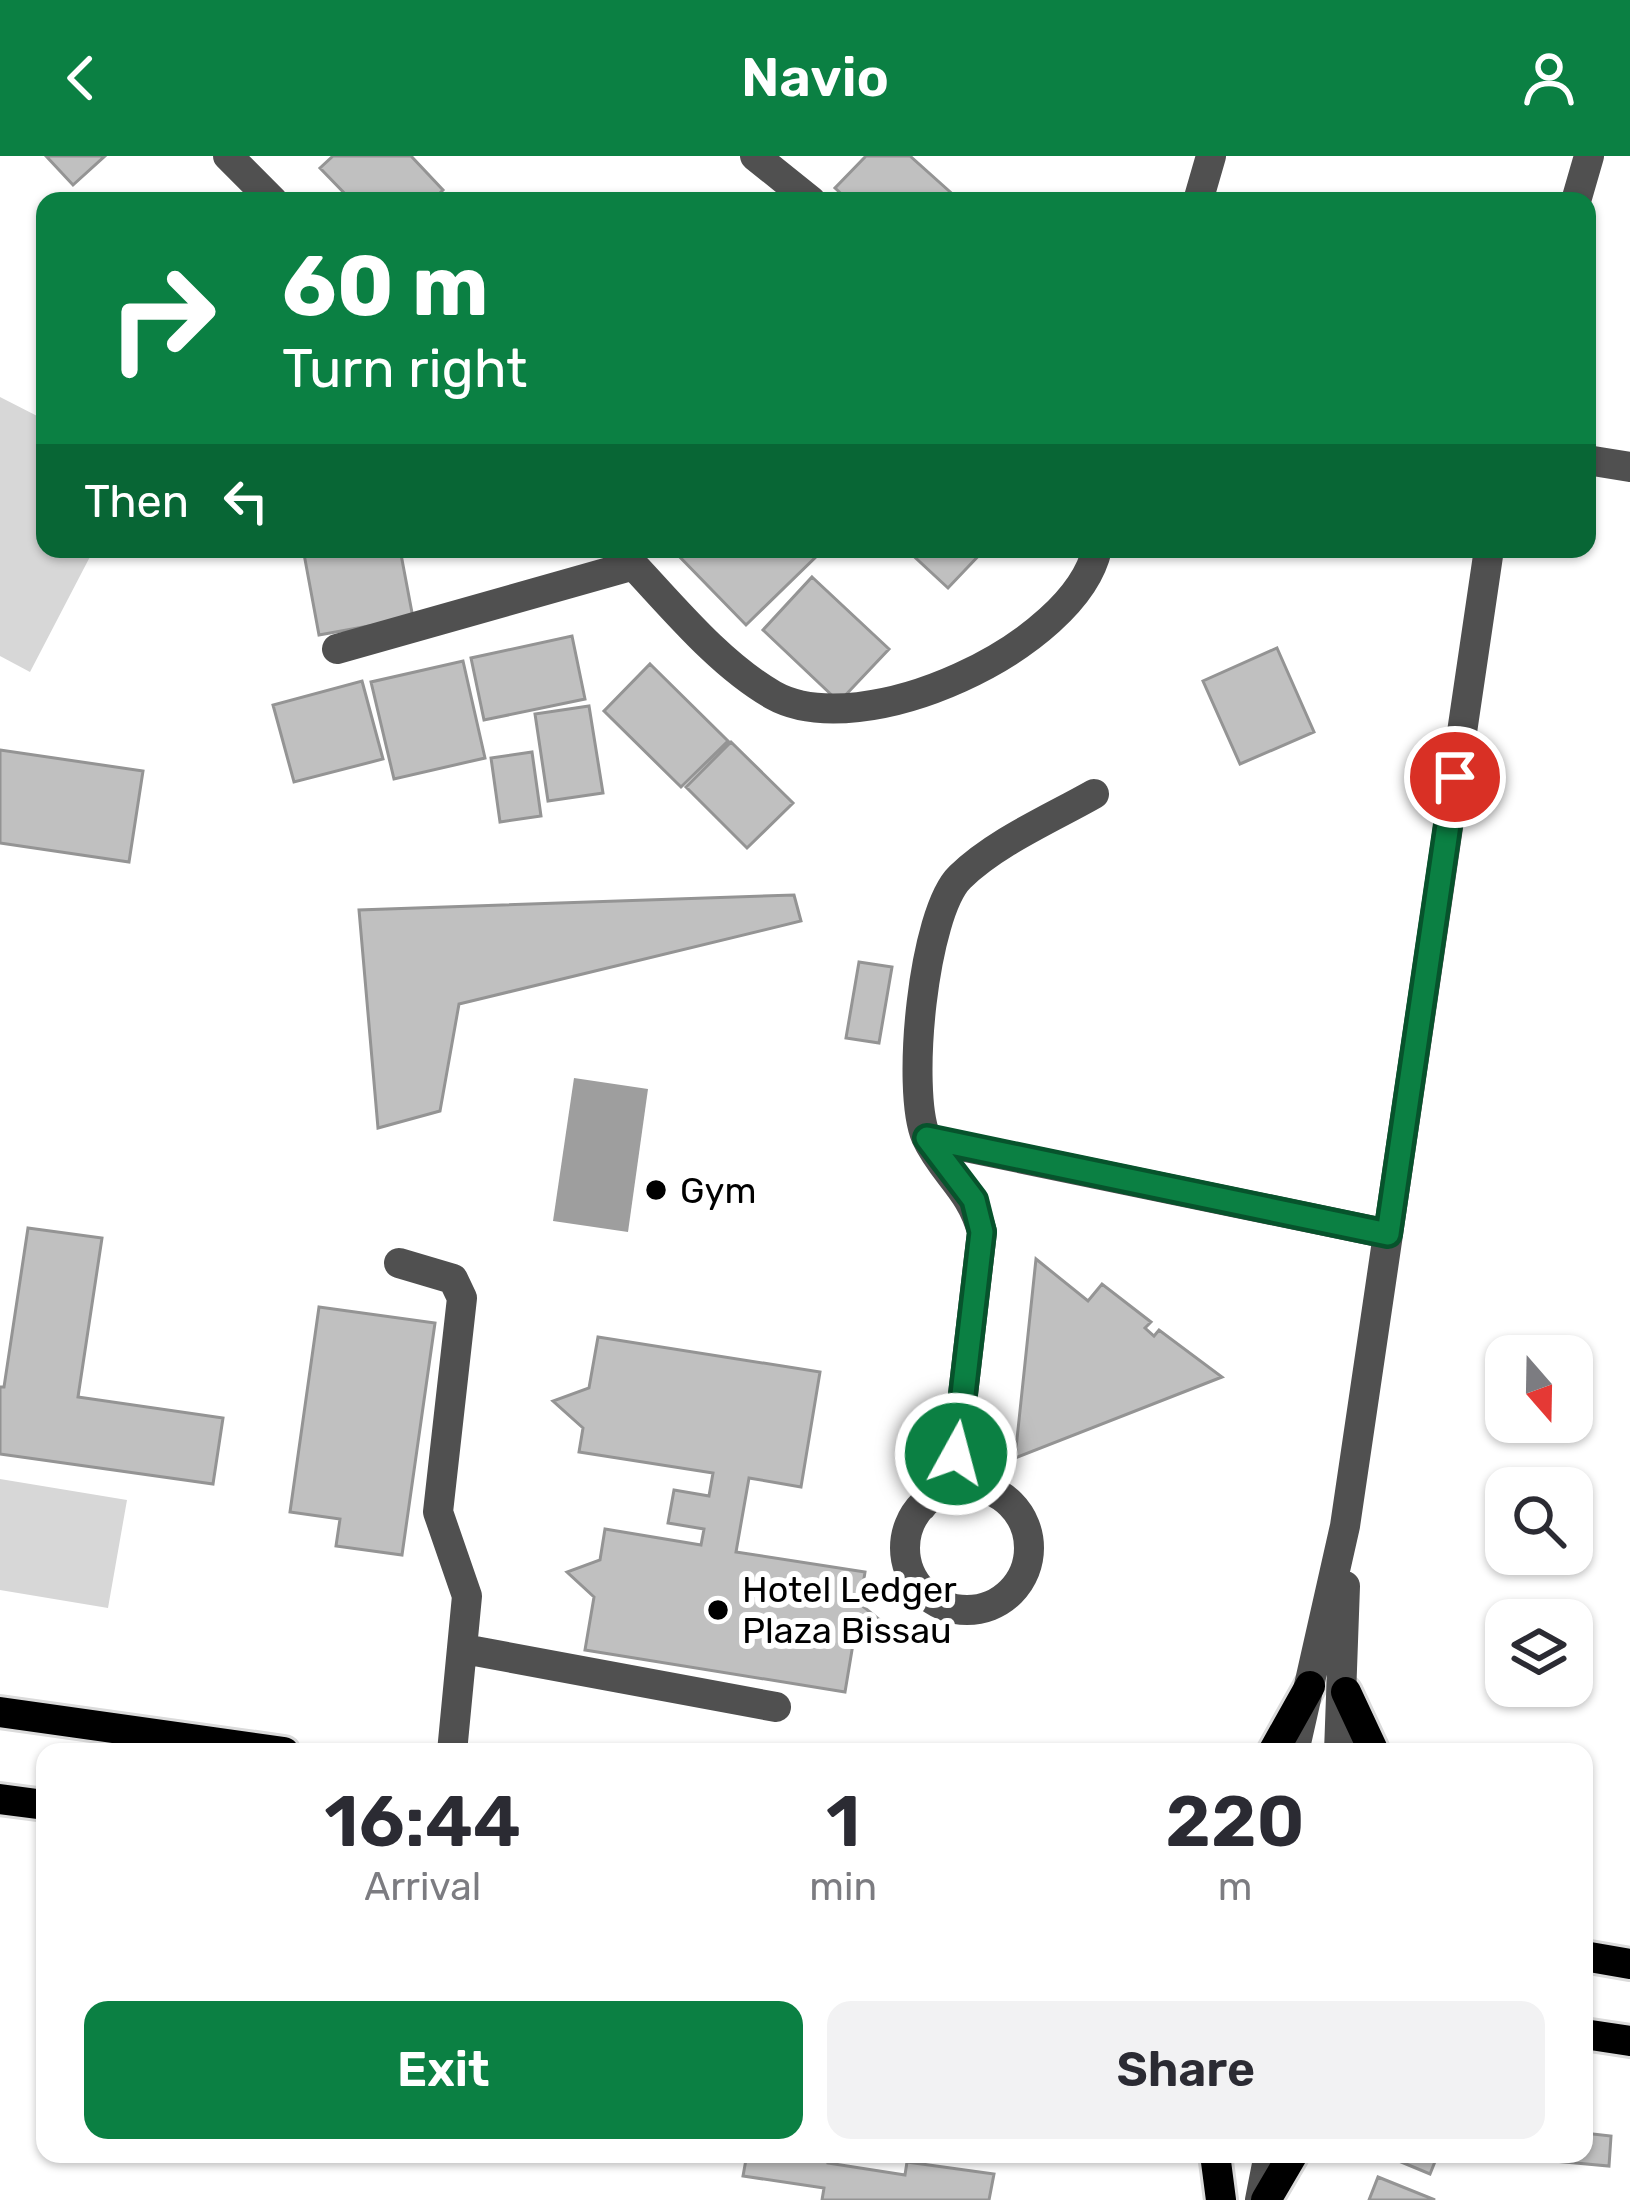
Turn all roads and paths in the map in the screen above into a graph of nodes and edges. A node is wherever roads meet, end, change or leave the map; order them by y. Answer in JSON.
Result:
{"nodes":[{"id":1,"x":228,"y":156,"type":"edge"},
{"id":2,"x":754,"y":156,"type":"edge"},
{"id":3,"x":1211,"y":156,"type":"edge"},
{"id":4,"x":1589,"y":156,"type":"edge"},
{"id":5,"x":263,"y":192,"type":"edge"},
{"id":6,"x":800,"y":192,"type":"edge"},
{"id":7,"x":1201,"y":192,"type":"edge"},
{"id":8,"x":1579,"y":192,"type":"edge"},
{"id":9,"x":1596,"y":461,"type":"edge"},
{"id":10,"x":1630,"y":467,"type":"edge"},
{"id":11,"x":623,"y":558,"type":"edge"},
{"id":12,"x":627,"y":558,"type":"edge"},
{"id":13,"x":1093,"y":558,"type":"edge"},
{"id":14,"x":1488,"y":558,"type":"edge"},
{"id":15,"x":338,"y":649,"type":"dead end"},
{"id":16,"x":1094,"y":794,"type":"dead end"},
{"id":17,"x":927,"y":1138,"type":"junction"},
{"id":18,"x":1388,"y":1234,"type":"junction"},
{"id":19,"x":400,"y":1263,"type":"dead end"},
{"id":20,"x":922,"y":1506,"type":"junction"},
{"id":21,"x":1345,"y":1526,"type":"junction"},
{"id":22,"x":464,"y":1649,"type":"junction"},
{"id":23,"x":1310,"y":1686,"type":"junction"},
{"id":24,"x":1346,"y":1692,"type":"junction"},
{"id":25,"x":776,"y":1707,"type":"dead end"},
{"id":26,"x":0,"y":1712,"type":"edge"},
{"id":27,"x":220,"y":1743,"type":"edge"},
{"id":28,"x":453,"y":1743,"type":"edge"},
{"id":29,"x":1278,"y":1743,"type":"edge"},
{"id":30,"x":1296,"y":1743,"type":"edge"},
{"id":31,"x":1341,"y":1743,"type":"edge"},
{"id":32,"x":1370,"y":1743,"type":"edge"},
{"id":33,"x":0,"y":1799,"type":"edge"},
{"id":34,"x":36,"y":1804,"type":"edge"},
{"id":35,"x":1593,"y":1958,"type":"edge"},
{"id":36,"x":1630,"y":1964,"type":"edge"},
{"id":37,"x":1593,"y":2035,"type":"edge"},
{"id":38,"x":1630,"y":2041,"type":"edge"},
{"id":39,"x":1216,"y":2163,"type":"edge"},
{"id":40,"x":1229,"y":2163,"type":"edge"},
{"id":41,"x":1268,"y":2163,"type":"edge"},
{"id":42,"x":1287,"y":2163,"type":"edge"},
{"id":43,"x":1222,"y":2200,"type":"edge"},
{"id":44,"x":1263,"y":2200,"type":"edge"}],
"edges":[{"from":1,"to":5,"type":"street"},
{"from":2,"to":6,"type":"street"},
{"from":3,"to":7,"type":"street"},
{"from":4,"to":8,"type":"street"},
{"from":9,"to":10,"type":"street"},
{"from":11,"to":15,"type":"street"},
{"from":12,"to":13,"type":"street"},
{"from":14,"to":18,"type":"street"},
{"from":16,"to":17,"type":"street"},
{"from":17,"to":18,"type":"street"},
{"from":17,"to":20,"type":"street"},
{"from":18,"to":21,"type":"street"},
{"from":19,"to":22,"type":"street"},
{"from":20,"to":20,"type":"street"},
{"from":21,"to":23,"type":"street"},
{"from":21,"to":24,"type":"street"},
{"from":22,"to":25,"type":"street"},
{"from":22,"to":28,"type":"street"},
{"from":23,"to":29,"type":"main road"},
{"from":23,"to":30,"type":"street"},
{"from":24,"to":31,"type":"street"},
{"from":24,"to":32,"type":"main road"},
{"from":26,"to":27,"type":"main road"},
{"from":33,"to":34,"type":"main road"},
{"from":35,"to":36,"type":"main road"},
{"from":37,"to":38,"type":"main road"},
{"from":39,"to":43,"type":"main road"},
{"from":40,"to":43,"type":"street"},
{"from":41,"to":44,"type":"street"},
{"from":42,"to":44,"type":"main road"}]}
